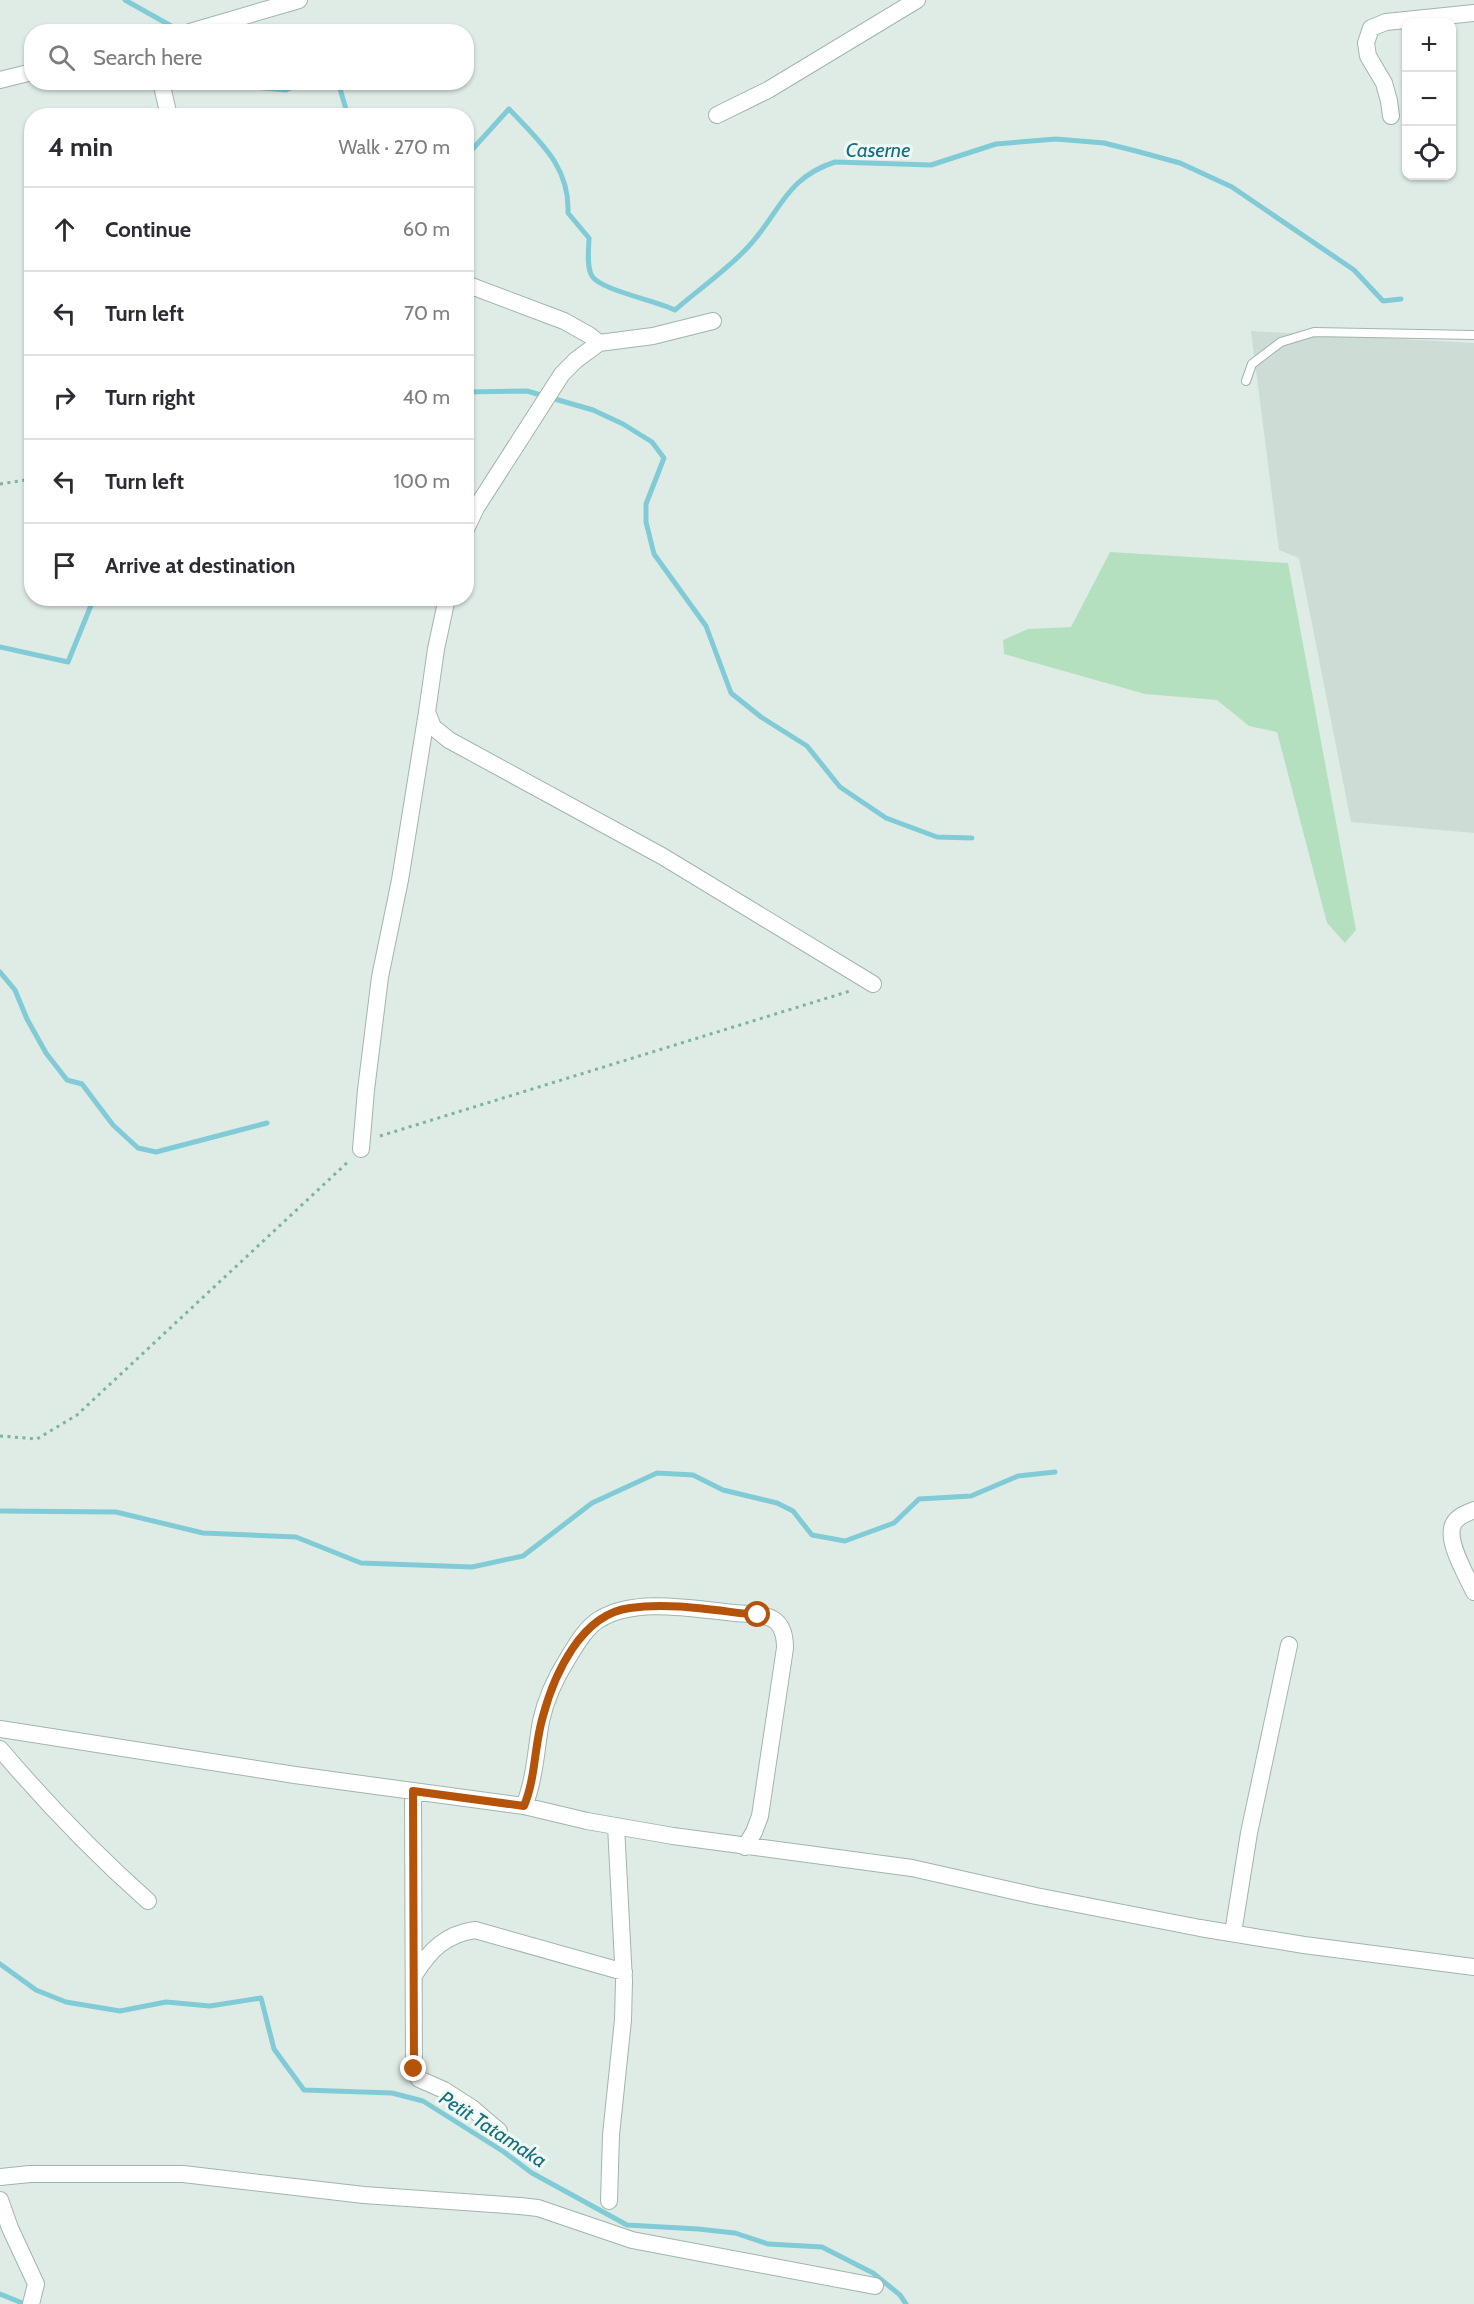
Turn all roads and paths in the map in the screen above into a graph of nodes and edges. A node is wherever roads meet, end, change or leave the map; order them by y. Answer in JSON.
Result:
{"nodes":[{"id":1,"x":299,"y":0,"type":"edge"},
{"id":2,"x":917,"y":0,"type":"edge"},
{"id":3,"x":1474,"y":13,"type":"edge"},
{"id":4,"x":215,"y":24,"type":"edge"},
{"id":5,"x":24,"y":74,"type":"edge"},
{"id":6,"x":0,"y":80,"type":"edge"},
{"id":7,"x":164,"y":90,"type":"edge"},
{"id":8,"x":167,"y":108,"type":"edge"},
{"id":9,"x":717,"y":115,"type":"dead end"},
{"id":10,"x":1391,"y":116,"type":"dead end"},
{"id":11,"x":474,"y":287,"type":"edge"},
{"id":12,"x":713,"y":321,"type":"dead end"},
{"id":13,"x":1474,"y":335,"type":"edge"},
{"id":14,"x":599,"y":343,"type":"junction"},
{"id":15,"x":1246,"y":381,"type":"dead end"},
{"id":16,"x":24,"y":480,"type":"edge"},
{"id":17,"x":0,"y":484,"type":"edge"},
{"id":18,"x":474,"y":512,"type":"edge"},
{"id":19,"x":445,"y":606,"type":"edge"},
{"id":20,"x":427,"y":712,"type":"junction"},
{"id":21,"x":873,"y":984,"type":"joint"},
{"id":22,"x":361,"y":1149,"type":"junction"},
{"id":23,"x":0,"y":1436,"type":"edge"},
{"id":24,"x":1474,"y":1510,"type":"edge"},
{"id":25,"x":1474,"y":1592,"type":"edge"},
{"id":26,"x":1289,"y":1645,"type":"dead end"},
{"id":27,"x":0,"y":1729,"type":"edge"},
{"id":28,"x":0,"y":1749,"type":"edge"},
{"id":29,"x":413,"y":1791,"type":"junction"},
{"id":30,"x":524,"y":1806,"type":"junction"},
{"id":31,"x":616,"y":1826,"type":"junction"},
{"id":32,"x":744,"y":1847,"type":"junction"},
{"id":33,"x":148,"y":1901,"type":"dead end"},
{"id":34,"x":1233,"y":1933,"type":"junction"},
{"id":35,"x":1474,"y":1967,"type":"edge"},
{"id":36,"x":624,"y":1972,"type":"junction"},
{"id":37,"x":415,"y":1974,"type":"junction"},
{"id":38,"x":499,"y":2131,"type":"dead end"},
{"id":39,"x":0,"y":2177,"type":"edge"},
{"id":40,"x":0,"y":2200,"type":"edge"},
{"id":41,"x":609,"y":2200,"type":"dead end"},
{"id":42,"x":874,"y":2286,"type":"dead end"},
{"id":43,"x":33,"y":2299,"type":"edge"}],
"edges":[{"from":1,"to":4,"type":"street"},
{"from":2,"to":9,"type":"street"},
{"from":3,"to":10,"type":"street"},
{"from":5,"to":6,"type":"street"},
{"from":7,"to":8,"type":"street"},
{"from":11,"to":14,"type":"street"},
{"from":12,"to":14,"type":"street"},
{"from":13,"to":15,"type":"lane"},
{"from":14,"to":18,"type":"street"},
{"from":16,"to":17,"type":"path"},
{"from":19,"to":20,"type":"street"},
{"from":20,"to":21,"type":"street"},
{"from":20,"to":22,"type":"street"},
{"from":21,"to":22,"type":"path"},
{"from":22,"to":23,"type":"path"},
{"from":24,"to":25,"type":"street"},
{"from":26,"to":34,"type":"street"},
{"from":27,"to":29,"type":"street"},
{"from":28,"to":33,"type":"street"},
{"from":29,"to":30,"type":"street"},
{"from":29,"to":37,"type":"street"},
{"from":30,"to":31,"type":"street"},
{"from":30,"to":32,"type":"street"},
{"from":31,"to":32,"type":"street"},
{"from":31,"to":36,"type":"street"},
{"from":32,"to":34,"type":"street"},
{"from":34,"to":35,"type":"street"},
{"from":36,"to":37,"type":"street"},
{"from":36,"to":41,"type":"street"},
{"from":37,"to":38,"type":"street"},
{"from":39,"to":42,"type":"street"},
{"from":40,"to":43,"type":"street"}]}
